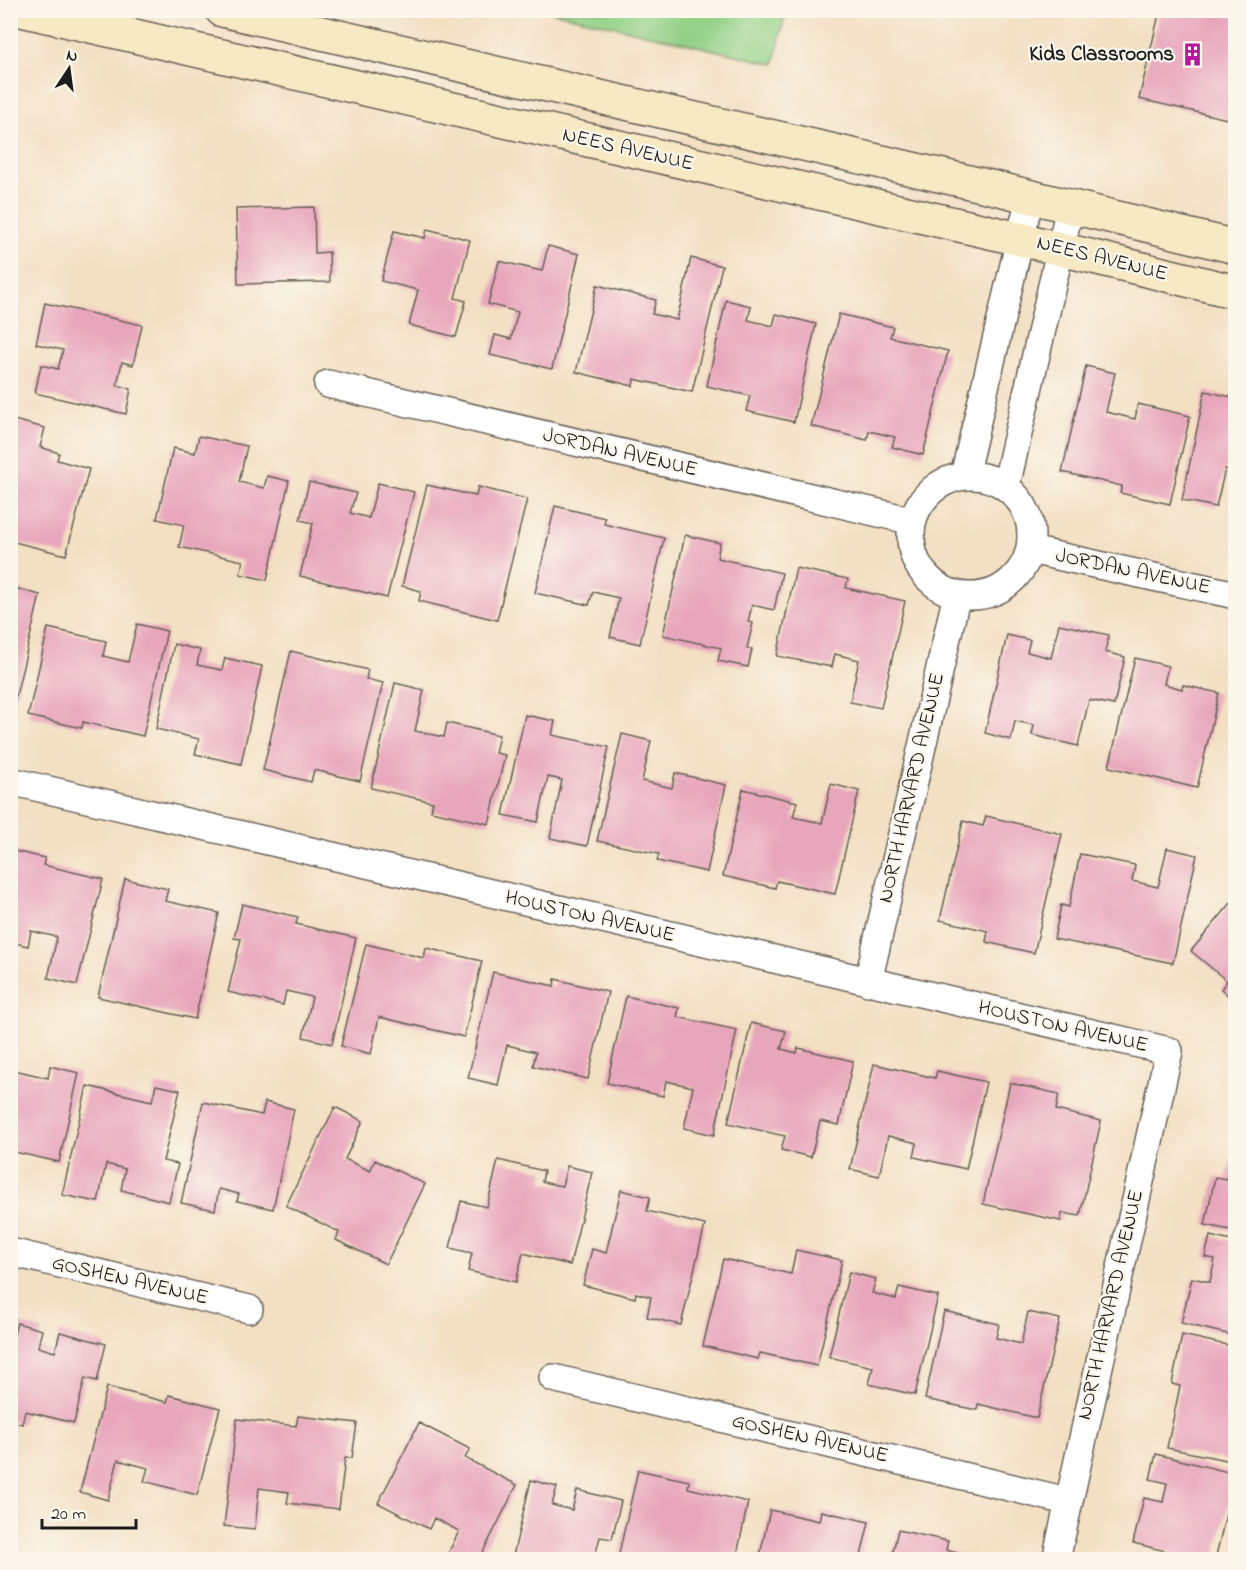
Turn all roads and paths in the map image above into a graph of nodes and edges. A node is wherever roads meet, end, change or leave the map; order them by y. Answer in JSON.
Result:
{"nodes":[{"id":1,"x":21,"y":10,"type":"edge"},
{"id":2,"x":222,"y":10,"type":"edge"},
{"id":3,"x":1030,"y":197,"type":"junction"},
{"id":4,"x":1070,"y":207,"type":"junction"},
{"id":5,"x":1020,"y":239,"type":"junction"},
{"id":6,"x":1236,"y":247,"type":"edge"},
{"id":7,"x":1060,"y":249,"type":"junction"},
{"id":8,"x":1236,"y":292,"type":"edge"},
{"id":9,"x":328,"y":384,"type":"dead end"},
{"id":10,"x":964,"y":476,"type":"junction"},
{"id":11,"x":1006,"y":486,"type":"junction"},
{"id":12,"x":913,"y":521,"type":"junction"},
{"id":13,"x":1030,"y":550,"type":"junction"},
{"id":14,"x":957,"y":594,"type":"junction"},
{"id":15,"x":1236,"y":594,"type":"edge"},
{"id":16,"x":10,"y":781,"type":"edge"},
{"id":17,"x":868,"y":982,"type":"junction"},
{"id":18,"x":1169,"y":1051,"type":"joint"},
{"id":19,"x":10,"y":1252,"type":"edge"},
{"id":20,"x":249,"y":1309,"type":"dead end"},
{"id":21,"x":553,"y":1378,"type":"dead end"},
{"id":22,"x":1067,"y":1501,"type":"junction"},
{"id":23,"x":1056,"y":1560,"type":"edge"}],
"edges":[{"from":1,"to":5,"type":"main road","name":"NEES AVENUE"},
{"from":2,"to":3,"type":"main road","name":"NEES AVENUE"},
{"from":3,"to":4,"type":"main road","name":"NEES AVENUE"},
{"from":3,"to":5,"type":"street"},
{"from":4,"to":6,"type":"main road","name":"NEES AVENUE"},
{"from":4,"to":7,"type":"street"},
{"from":5,"to":7,"type":"main road","name":"NEES AVENUE"},
{"from":5,"to":10,"type":"street"},
{"from":7,"to":8,"type":"main road","name":"NEES AVENUE"},
{"from":7,"to":11,"type":"street"},
{"from":9,"to":12,"type":"street","name":"JORDAN AVENUE"},
{"from":10,"to":11,"type":"street"},
{"from":10,"to":12,"type":"street"},
{"from":11,"to":13,"type":"street"},
{"from":12,"to":14,"type":"street"},
{"from":13,"to":14,"type":"street"},
{"from":13,"to":15,"type":"street","name":"JORDAN AVENUE"},
{"from":14,"to":17,"type":"street","name":"NORTH HARVARD AVENUE"},
{"from":16,"to":17,"type":"street","name":"HOUSTON AVENUE"},
{"from":17,"to":18,"type":"street","name":"HOUSTON AVENUE"},
{"from":18,"to":22,"type":"street","name":"NORTH HARVARD AVENUE"},
{"from":19,"to":20,"type":"street","name":"GOSHEN AVENUE"},
{"from":21,"to":22,"type":"street","name":"GOSHEN AVENUE"},
{"from":22,"to":23,"type":"street","name":"NORTH HARVARD AVENUE"}]}
